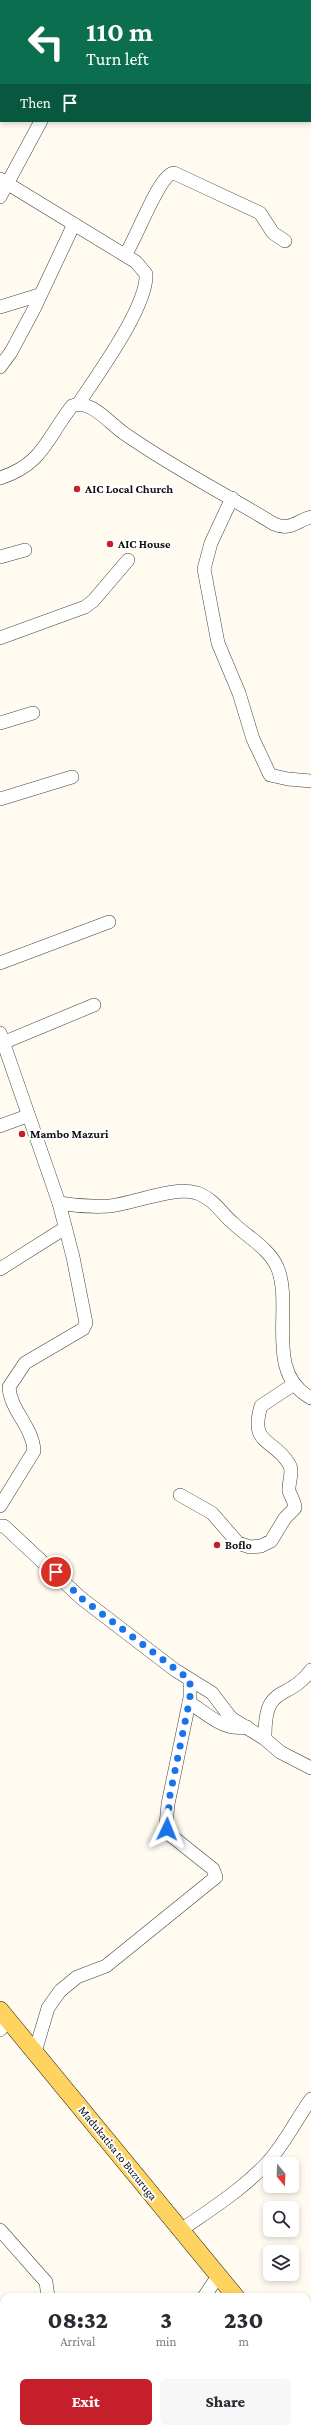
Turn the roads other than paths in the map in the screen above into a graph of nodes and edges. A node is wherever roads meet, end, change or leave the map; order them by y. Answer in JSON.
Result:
{"nodes":[{"id":1,"x":40,"y":122,"type":"edge"},
{"id":2,"x":4,"y":182,"type":"edge"},
{"id":3,"x":0,"y":198,"type":"edge"},
{"id":4,"x":74,"y":224,"type":"junction"},
{"id":5,"x":285,"y":241,"type":"dead end"},
{"id":6,"x":125,"y":255,"type":"junction"},
{"id":7,"x":39,"y":295,"type":"junction"},
{"id":8,"x":0,"y":307,"type":"edge"},
{"id":9,"x":0,"y":367,"type":"edge"},
{"id":10,"x":79,"y":403,"type":"junction"},
{"id":11,"x":0,"y":478,"type":"edge"},
{"id":12,"x":232,"y":498,"type":"junction"},
{"id":13,"x":311,"y":517,"type":"edge"},
{"id":14,"x":25,"y":550,"type":"dead end"},
{"id":15,"x":0,"y":557,"type":"edge"},
{"id":16,"x":128,"y":560,"type":"dead end"},
{"id":17,"x":0,"y":638,"type":"edge"},
{"id":18,"x":33,"y":713,"type":"dead end"},
{"id":19,"x":0,"y":723,"type":"edge"},
{"id":20,"x":72,"y":777,"type":"dead end"},
{"id":21,"x":311,"y":781,"type":"edge"},
{"id":22,"x":0,"y":800,"type":"edge"},
{"id":23,"x":109,"y":922,"type":"dead end"},
{"id":24,"x":0,"y":963,"type":"edge"},
{"id":25,"x":94,"y":1005,"type":"dead end"},
{"id":26,"x":1,"y":1040,"type":"edge"},
{"id":27,"x":27,"y":1116,"type":"junction"},
{"id":28,"x":0,"y":1126,"type":"edge"},
{"id":29,"x":59,"y":1203,"type":"junction"},
{"id":30,"x":65,"y":1228,"type":"junction"},
{"id":31,"x":0,"y":1269,"type":"edge"},
{"id":32,"x":294,"y":1384,"type":"junction"},
{"id":33,"x":311,"y":1398,"type":"edge"},
{"id":34,"x":180,"y":1495,"type":"dead end"},
{"id":35,"x":0,"y":1506,"type":"edge"},
{"id":36,"x":0,"y":1526,"type":"edge"},
{"id":37,"x":311,"y":1670,"type":"edge"},
{"id":38,"x":190,"y":1680,"type":"junction"},
{"id":39,"x":189,"y":1702,"type":"junction"},
{"id":40,"x":247,"y":1727,"type":"junction"},
{"id":41,"x":265,"y":1739,"type":"junction"},
{"id":42,"x":311,"y":1768,"type":"edge"},
{"id":43,"x":3,"y":2020,"type":"edge"},
{"id":44,"x":35,"y":2052,"type":"junction"},
{"id":45,"x":311,"y":2099,"type":"edge"},
{"id":46,"x":0,"y":2230,"type":"edge"},
{"id":47,"x":181,"y":2230,"type":"junction"},
{"id":48,"x":218,"y":2276,"type":"junction"},
{"id":49,"x":47,"y":2293,"type":"edge"},
{"id":50,"x":207,"y":2293,"type":"edge"},
{"id":51,"x":233,"y":2293,"type":"edge"}],
"edges":[{"from":1,"to":2,"type":"street"},
{"from":2,"to":3,"type":"street"},
{"from":2,"to":4,"type":"street"},
{"from":4,"to":6,"type":"street"},
{"from":4,"to":7,"type":"street"},
{"from":5,"to":6,"type":"street"},
{"from":6,"to":10,"type":"street"},
{"from":7,"to":8,"type":"street"},
{"from":7,"to":9,"type":"street"},
{"from":10,"to":11,"type":"street"},
{"from":10,"to":12,"type":"street"},
{"from":12,"to":13,"type":"street"},
{"from":12,"to":21,"type":"street"},
{"from":14,"to":15,"type":"street"},
{"from":16,"to":17,"type":"street"},
{"from":18,"to":19,"type":"street"},
{"from":20,"to":22,"type":"street"},
{"from":23,"to":24,"type":"street"},
{"from":25,"to":26,"type":"street"},
{"from":26,"to":27,"type":"street"},
{"from":27,"to":28,"type":"street"},
{"from":27,"to":29,"type":"street"},
{"from":29,"to":30,"type":"street"},
{"from":29,"to":32,"type":"street"},
{"from":30,"to":31,"type":"street"},
{"from":30,"to":35,"type":"street"},
{"from":32,"to":33,"type":"street"},
{"from":32,"to":34,"type":"street"},
{"from":36,"to":38,"type":"street"},
{"from":37,"to":41,"type":"street"},
{"from":38,"to":39,"type":"street"},
{"from":38,"to":40,"type":"street"},
{"from":39,"to":40,"type":"street"},
{"from":39,"to":44,"type":"street"},
{"from":40,"to":41,"type":"street"},
{"from":41,"to":42,"type":"street"},
{"from":43,"to":44,"type":"main road","name":"Madukatisa to Buzuruga"},
{"from":44,"to":47,"type":"main road","name":"Madukatisa to Buzuruga"},
{"from":45,"to":47,"type":"street"},
{"from":46,"to":49,"type":"street"},
{"from":47,"to":48,"type":"main road","name":"Madukatisa to Buzuruga"},
{"from":48,"to":50,"type":"street"},
{"from":48,"to":51,"type":"main road","name":"Madukatisa to Buzuruga"}]}
